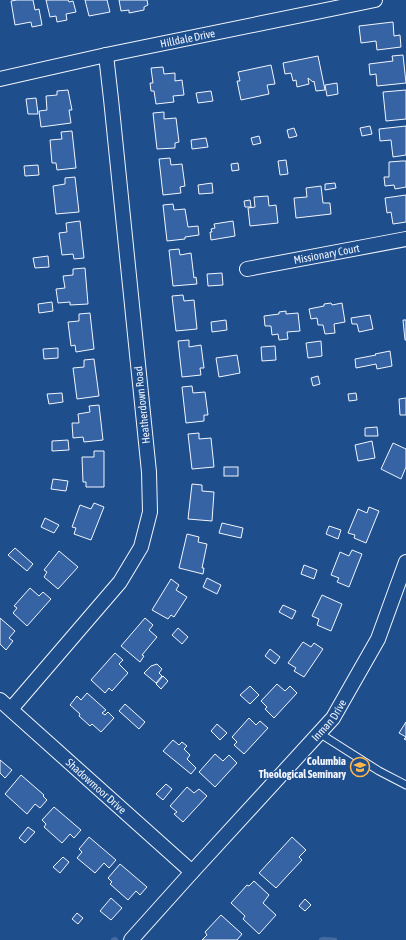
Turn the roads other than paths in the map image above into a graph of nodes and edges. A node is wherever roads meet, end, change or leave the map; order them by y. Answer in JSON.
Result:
{"nodes":[{"id":1,"x":375,"y":0,"type":"edge"},
{"id":2,"x":106,"y":55,"type":"junction"},
{"id":3,"x":0,"y":79,"type":"edge"},
{"id":4,"x":406,"y":239,"type":"edge"},
{"id":5,"x":247,"y":269,"type":"dead end"},
{"id":6,"x":406,"y":562,"type":"edge"},
{"id":7,"x":5,"y":705,"type":"edge"},
{"id":8,"x":319,"y":733,"type":"junction"},
{"id":9,"x":406,"y":786,"type":"edge"},
{"id":10,"x":192,"y":872,"type":"junction"},
{"id":11,"x":131,"y":940,"type":"edge"}],
"edges":[{"from":1,"to":2,"type":"street","name":"Hilldale Drive"},
{"from":2,"to":3,"type":"street","name":"Hilldale Drive"},
{"from":2,"to":7,"type":"street","name":"Heatherdown Road"},
{"from":4,"to":5,"type":"street","name":"Missionary Court"},
{"from":6,"to":8,"type":"street","name":"Inman Drive"},
{"from":7,"to":10,"type":"street","name":"Shadowmoor Drive"},
{"from":8,"to":9,"type":"lane"},
{"from":8,"to":10,"type":"street","name":"Inman Drive"},
{"from":10,"to":11,"type":"street","name":"Inman Drive"}]}
